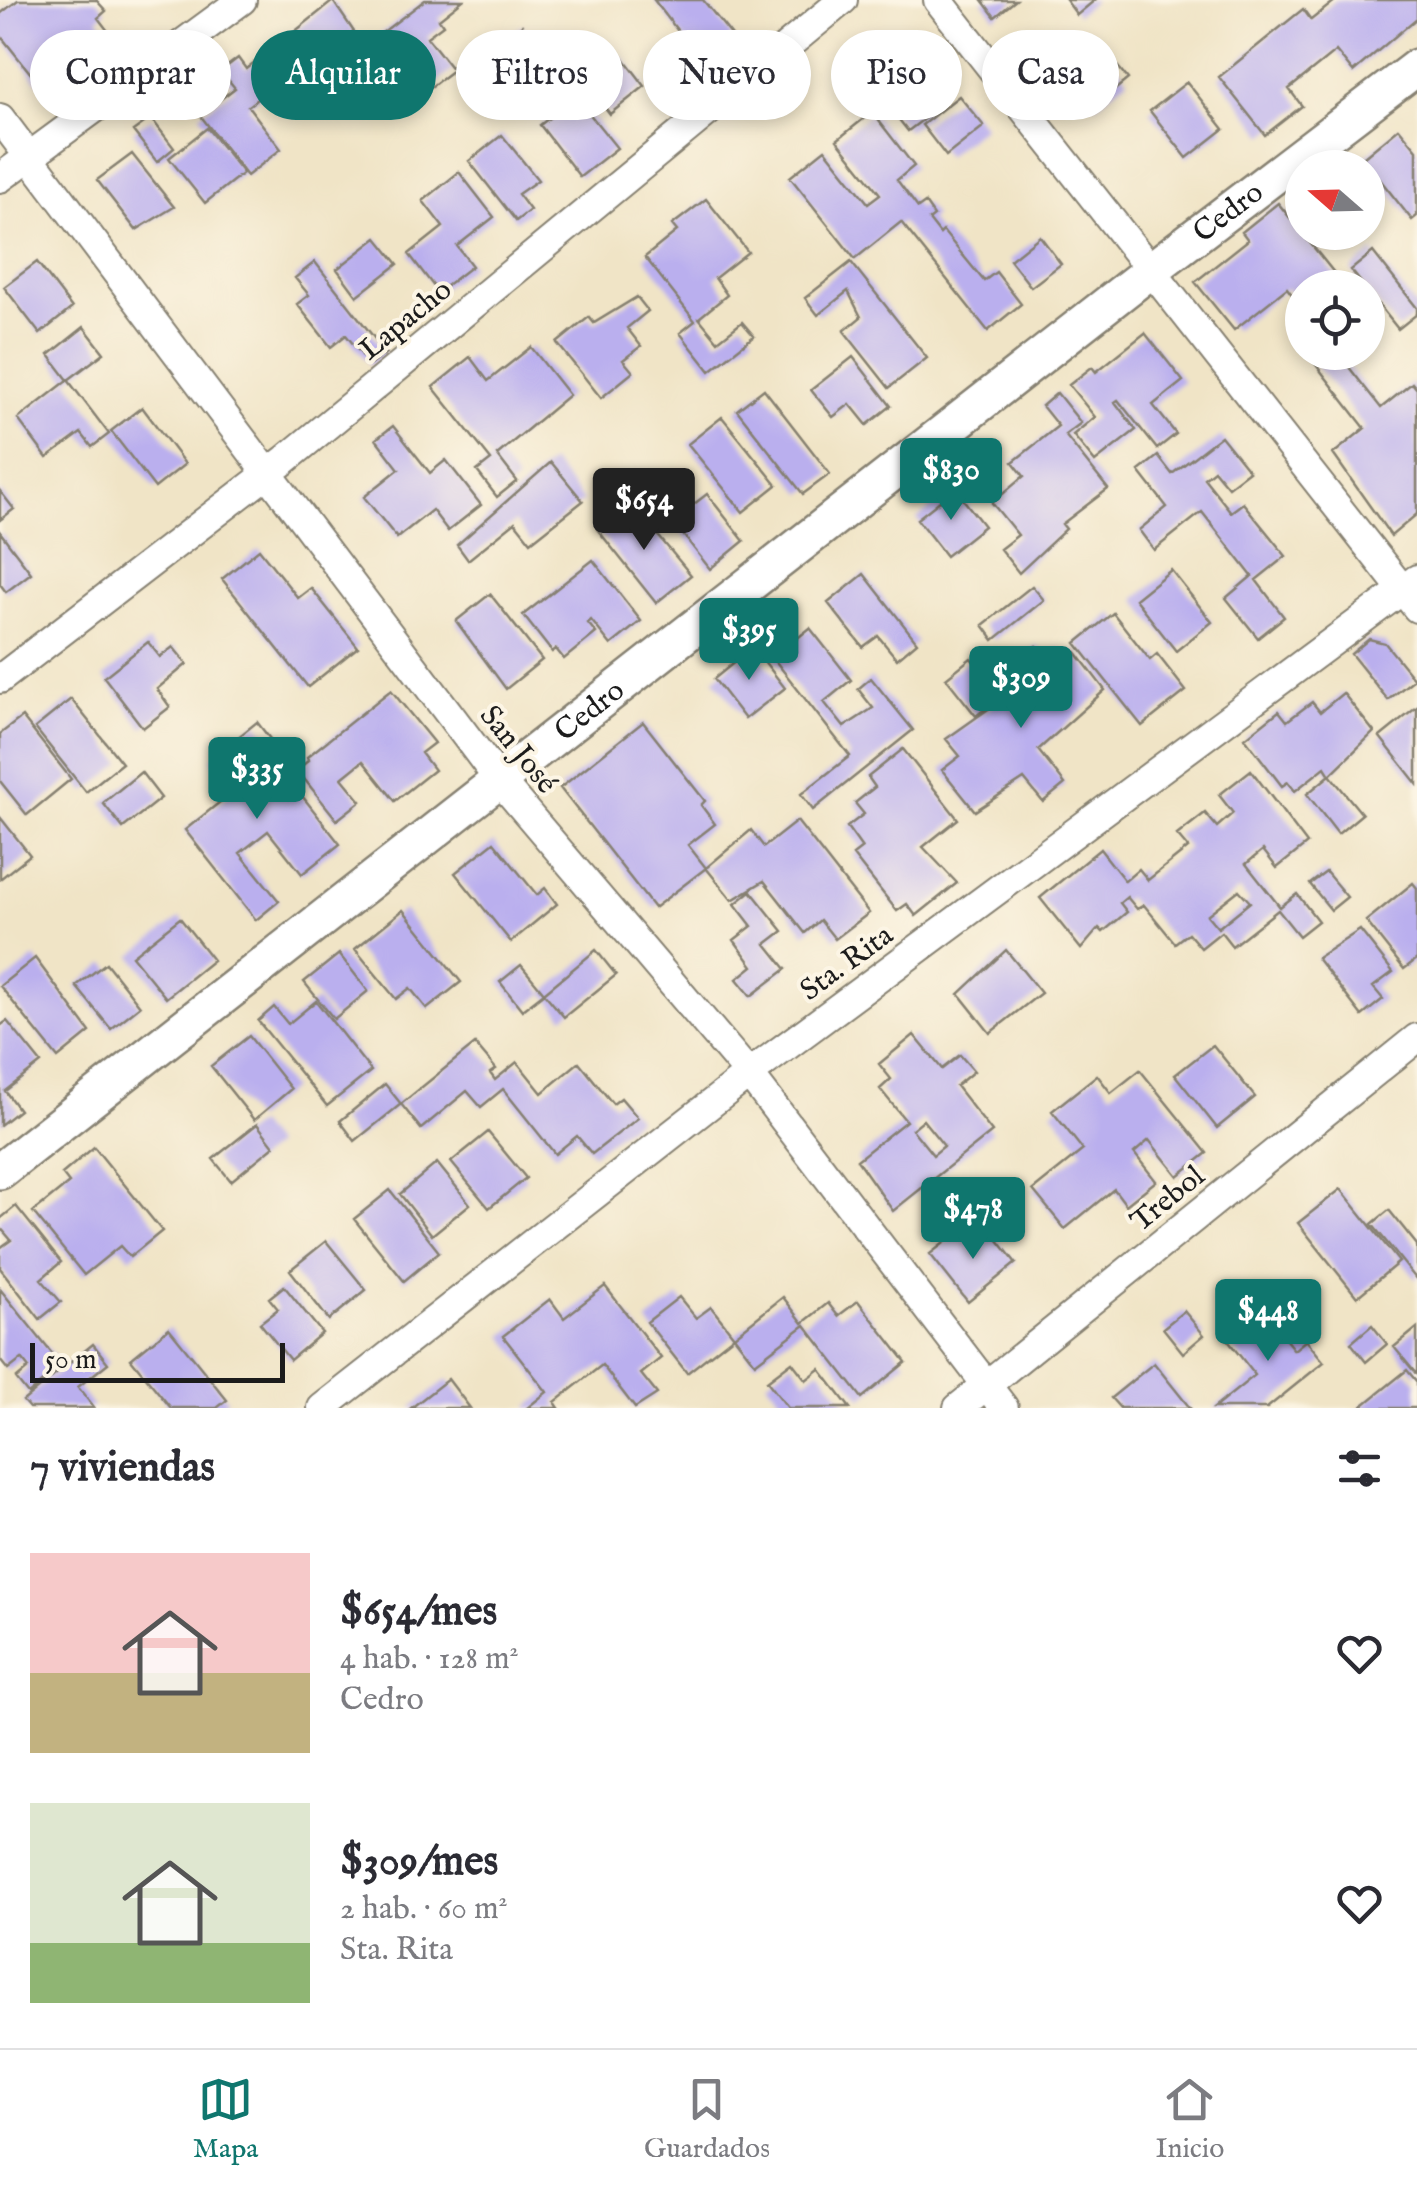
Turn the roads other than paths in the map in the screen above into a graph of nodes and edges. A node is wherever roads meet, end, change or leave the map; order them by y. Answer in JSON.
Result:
{"nodes":[{"id":1,"x":242,"y":0,"type":"edge"},
{"id":2,"x":843,"y":0,"type":"edge"},
{"id":3,"x":938,"y":0,"type":"edge"},
{"id":4,"x":1417,"y":67,"type":"edge"},
{"id":5,"x":0,"y":118,"type":"edge"},
{"id":6,"x":28,"y":156,"type":"junction"},
{"id":7,"x":0,"y":178,"type":"edge"},
{"id":8,"x":1151,"y":270,"type":"junction"},
{"id":9,"x":265,"y":475,"type":"junction"},
{"id":10,"x":1412,"y":592,"type":"edge"},
{"id":11,"x":0,"y":679,"type":"edge"},
{"id":12,"x":500,"y":780,"type":"junction"},
{"id":13,"x":1417,"y":1038,"type":"edge"},
{"id":14,"x":749,"y":1074,"type":"junction"},
{"id":15,"x":0,"y":1171,"type":"edge"},
{"id":16,"x":995,"y":1397,"type":"edge"},
{"id":17,"x":322,"y":1408,"type":"edge"},
{"id":18,"x":958,"y":1408,"type":"edge"}],
"edges":[{"from":1,"to":6,"type":"street"},
{"from":2,"to":9,"type":"street","name":"Lapacho"},
{"from":3,"to":8,"type":"street"},
{"from":4,"to":8,"type":"street","name":"Cedro"},
{"from":5,"to":6,"type":"street","name":"San José"},
{"from":6,"to":7,"type":"street"},
{"from":6,"to":9,"type":"street","name":"San José"},
{"from":8,"to":10,"type":"street"},
{"from":8,"to":12,"type":"street","name":"Cedro"},
{"from":9,"to":11,"type":"street","name":"Lapacho"},
{"from":9,"to":12,"type":"street","name":"San José"},
{"from":10,"to":14,"type":"street","name":"Sta. Rita"},
{"from":12,"to":14,"type":"street","name":"San José"},
{"from":12,"to":15,"type":"street","name":"Cedro"},
{"from":13,"to":16,"type":"street","name":"Trebol"},
{"from":14,"to":16,"type":"street","name":"San José"},
{"from":14,"to":17,"type":"street","name":"Sta. Rita"},
{"from":16,"to":18,"type":"street","name":"Trebol"}]}
